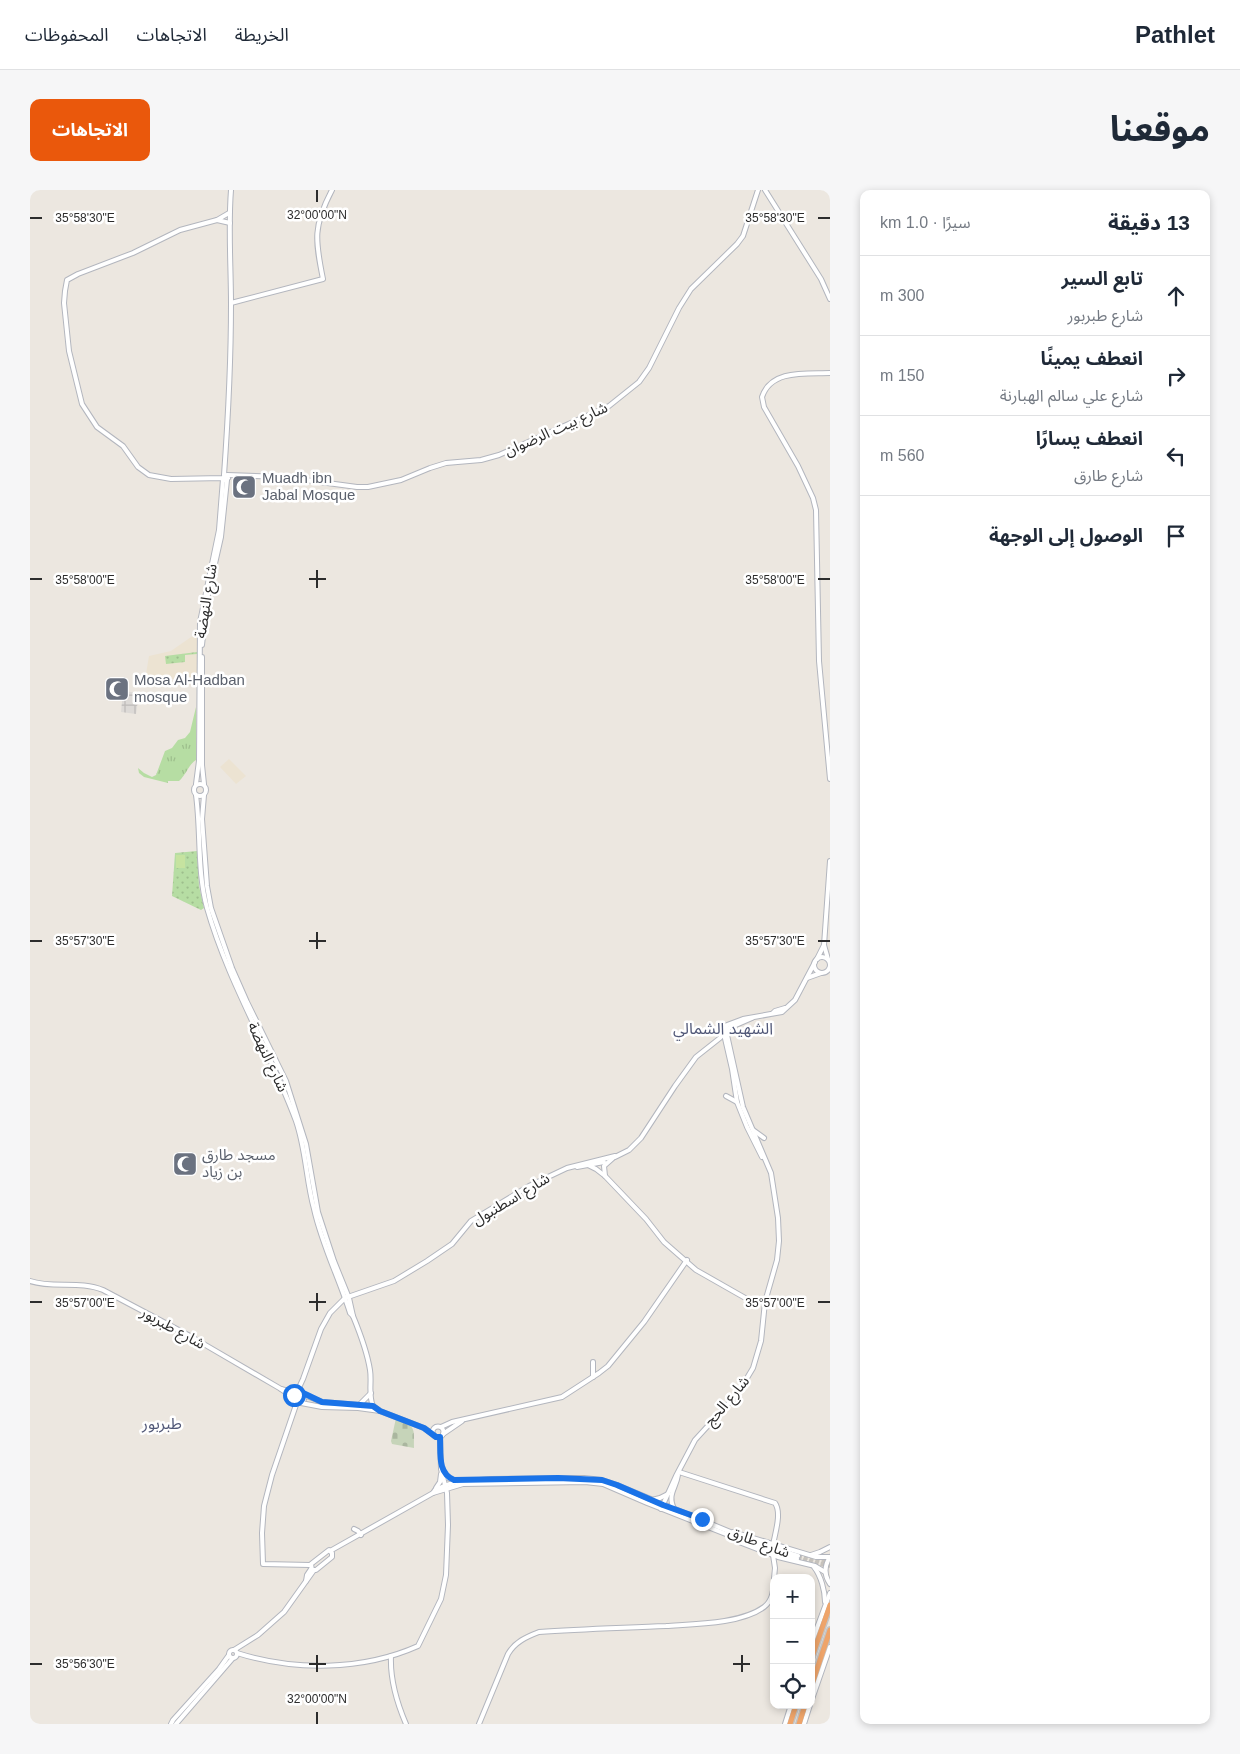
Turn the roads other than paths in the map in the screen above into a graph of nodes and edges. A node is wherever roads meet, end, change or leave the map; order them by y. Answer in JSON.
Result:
{"nodes":[{"id":1,"x":231,"y":190,"type":"edge"},
{"id":2,"x":332,"y":190,"type":"edge"},
{"id":3,"x":758,"y":190,"type":"edge"},
{"id":4,"x":765,"y":190,"type":"edge"},
{"id":5,"x":756,"y":196,"type":"junction"},
{"id":6,"x":768,"y":196,"type":"junction"},
{"id":7,"x":229,"y":213,"type":"junction"},
{"id":8,"x":217,"y":220,"type":"junction"},
{"id":9,"x":230,"y":223,"type":"junction"},
{"id":10,"x":830,"y":299,"type":"edge"},
{"id":11,"x":231,"y":303,"type":"junction"},
{"id":12,"x":830,"y":373,"type":"edge"},
{"id":13,"x":225,"y":477,"type":"junction"},
{"id":14,"x":830,"y":779,"type":"edge"},
{"id":15,"x":196,"y":784,"type":"junction"},
{"id":16,"x":204,"y":784,"type":"junction"},
{"id":17,"x":196,"y":795,"type":"junction"},
{"id":18,"x":204,"y":795,"type":"junction"},
{"id":19,"x":830,"y":861,"type":"edge"},
{"id":20,"x":824,"y":944,"type":"junction"},
{"id":21,"x":816,"y":960,"type":"junction"},
{"id":22,"x":829,"y":960,"type":"edge"},
{"id":23,"x":828,"y":970,"type":"edge"},
{"id":24,"x":822,"y":972,"type":"junction"},
{"id":25,"x":807,"y":978,"type":"junction"},
{"id":26,"x":725,"y":1030,"type":"junction"},
{"id":27,"x":726,"y":1096,"type":"dead end"},
{"id":28,"x":737,"y":1102,"type":"junction"},
{"id":29,"x":752,"y":1129,"type":"junction"},
{"id":30,"x":760,"y":1146,"type":"junction"},
{"id":31,"x":615,"y":1156,"type":"junction"},
{"id":32,"x":590,"y":1164,"type":"junction"},
{"id":33,"x":596,"y":1164,"type":"junction"},
{"id":34,"x":605,"y":1176,"type":"junction"},
{"id":35,"x":771,"y":1177,"type":"junction"},
{"id":36,"x":687,"y":1261,"type":"junction"},
{"id":37,"x":30,"y":1280,"type":"edge"},
{"id":38,"x":346,"y":1299,"type":"junction"},
{"id":39,"x":765,"y":1302,"type":"junction"},
{"id":40,"x":593,"y":1362,"type":"dead end"},
{"id":41,"x":593,"y":1377,"type":"junction"},
{"id":42,"x":281,"y":1389,"type":"junction"},
{"id":43,"x":300,"y":1393,"type":"junction"},
{"id":44,"x":371,"y":1393,"type":"junction"},
{"id":45,"x":297,"y":1401,"type":"junction"},
{"id":46,"x":360,"y":1404,"type":"junction"},
{"id":47,"x":373,"y":1406,"type":"junction"},
{"id":48,"x":380,"y":1411,"type":"junction"},
{"id":49,"x":466,"y":1418,"type":"junction"},
{"id":50,"x":438,"y":1427,"type":"junction"},
{"id":51,"x":424,"y":1428,"type":"junction"},
{"id":52,"x":434,"y":1435,"type":"junction"},
{"id":53,"x":442,"y":1436,"type":"junction"},
{"id":54,"x":441,"y":1469,"type":"junction"},
{"id":55,"x":679,"y":1472,"type":"junction"},
{"id":56,"x":460,"y":1481,"type":"junction"},
{"id":57,"x":445,"y":1487,"type":"junction"},
{"id":58,"x":434,"y":1492,"type":"junction"},
{"id":59,"x":668,"y":1494,"type":"junction"},
{"id":60,"x":652,"y":1500,"type":"junction"},
{"id":61,"x":662,"y":1507,"type":"junction"},
{"id":62,"x":674,"y":1509,"type":"junction"},
{"id":63,"x":354,"y":1530,"type":"dead end"},
{"id":64,"x":731,"y":1534,"type":"junction"},
{"id":65,"x":361,"y":1535,"type":"junction"},
{"id":66,"x":773,"y":1545,"type":"junction"},
{"id":67,"x":830,"y":1547,"type":"edge"},
{"id":68,"x":331,"y":1552,"type":"junction"},
{"id":69,"x":773,"y":1555,"type":"junction"},
{"id":70,"x":811,"y":1556,"type":"junction"},
{"id":71,"x":798,"y":1557,"type":"tunnel mouth"},
{"id":72,"x":830,"y":1557,"type":"edge"},
{"id":73,"x":784,"y":1559,"type":"junction"},
{"id":74,"x":811,"y":1565,"type":"junction"},
{"id":75,"x":311,"y":1568,"type":"junction"},
{"id":76,"x":775,"y":1568,"type":"junction"},
{"id":77,"x":825,"y":1572,"type":"junction"},
{"id":78,"x":774,"y":1574,"type":"edge"},
{"id":79,"x":830,"y":1584,"type":"edge"},
{"id":80,"x":830,"y":1592,"type":"edge"},
{"id":81,"x":770,"y":1599,"type":"edge"},
{"id":82,"x":827,"y":1606,"type":"edge"},
{"id":83,"x":830,"y":1630,"type":"edge"},
{"id":84,"x":815,"y":1634,"type":"edge"},
{"id":85,"x":815,"y":1646,"type":"edge"},
{"id":86,"x":830,"y":1646,"type":"edge"},
{"id":87,"x":234,"y":1654,"type":"junction"},
{"id":88,"x":391,"y":1656,"type":"junction"},
{"id":89,"x":815,"y":1675,"type":"edge"},
{"id":90,"x":815,"y":1692,"type":"edge"},
{"id":91,"x":791,"y":1709,"type":"edge"},
{"id":92,"x":795,"y":1709,"type":"edge"},
{"id":93,"x":804,"y":1709,"type":"edge"},
{"id":94,"x":809,"y":1709,"type":"edge"},
{"id":95,"x":171,"y":1724,"type":"edge"},
{"id":96,"x":176,"y":1724,"type":"edge"},
{"id":97,"x":406,"y":1724,"type":"edge"},
{"id":98,"x":479,"y":1724,"type":"edge"},
{"id":99,"x":785,"y":1724,"type":"edge"},
{"id":100,"x":790,"y":1724,"type":"edge"},
{"id":101,"x":799,"y":1724,"type":"edge"},
{"id":102,"x":804,"y":1724,"type":"edge"}],
"edges":[{"from":1,"to":7,"type":"street"},
{"from":2,"to":11,"type":"street"},
{"from":3,"to":5,"type":"street","name":"شارع بيت الرضوان"},
{"from":4,"to":6,"type":"street"},
{"from":5,"to":6,"type":"street"},
{"from":5,"to":13,"type":"street","name":"شارع بيت الرضوان"},
{"from":6,"to":10,"type":"street"},
{"from":7,"to":8,"type":"street"},
{"from":7,"to":9,"type":"street"},
{"from":8,"to":9,"type":"street"},
{"from":8,"to":13,"type":"street","name":"شارع بيت الرضوان"},
{"from":9,"to":11,"type":"street"},
{"from":11,"to":13,"type":"street"},
{"from":12,"to":14,"type":"street"},
{"from":13,"to":15,"type":"street","name":"شارع النهضة"},
{"from":13,"to":16,"type":"street","name":"شارع النهضة"},
{"from":15,"to":16,"type":"street"},
{"from":15,"to":17,"type":"street"},
{"from":16,"to":18,"type":"street"},
{"from":17,"to":18,"type":"street"},
{"from":17,"to":38,"type":"street","name":"شارع النهضة"},
{"from":18,"to":38,"type":"street","name":"شارع النهضة"},
{"from":19,"to":20,"type":"street"},
{"from":20,"to":21,"type":"street","name":"شارع اسطنبول"},
{"from":20,"to":22,"type":"street"},
{"from":21,"to":22,"type":"street"},
{"from":21,"to":24,"type":"street"},
{"from":21,"to":25,"type":"street","name":"شارع اسطنبول"},
{"from":22,"to":23,"type":"street"},
{"from":23,"to":24,"type":"street"},
{"from":24,"to":25,"type":"street"},
{"from":25,"to":26,"type":"street","name":"شارع اسطنبول"},
{"from":26,"to":28,"type":"street","name":"شارع الحج"},
{"from":26,"to":29,"type":"street","name":"شارع الحج"},
{"from":26,"to":31,"type":"street","name":"شارع اسطنبول"},
{"from":27,"to":28,"type":"street"},
{"from":28,"to":35,"type":"street","name":"شارع الحج"},
{"from":29,"to":30,"type":"street","name":"شارع الحج"},
{"from":29,"to":30,"type":"street"},
{"from":30,"to":35,"type":"street","name":"شارع الحج"},
{"from":31,"to":32,"type":"street","name":"شارع اسطنبول"},
{"from":31,"to":33,"type":"street","name":"شارع اسطنبول"},
{"from":31,"to":34,"type":"street"},
{"from":32,"to":33,"type":"street"},
{"from":32,"to":34,"type":"street"},
{"from":32,"to":38,"type":"street","name":"شارع اسطنبول"},
{"from":33,"to":34,"type":"street"},
{"from":34,"to":36,"type":"street"},
{"from":35,"to":39,"type":"street","name":"شارع الحج"},
{"from":36,"to":39,"type":"street"},
{"from":36,"to":41,"type":"street","name":"شارع طبربور"},
{"from":37,"to":42,"type":"street","name":"شارع طبربور"},
{"from":38,"to":43,"type":"street"},
{"from":38,"to":44,"type":"street","name":"شارع النهضة"},
{"from":39,"to":55,"type":"street","name":"شارع الحج"},
{"from":40,"to":41,"type":"street"},
{"from":41,"to":49,"type":"street","name":"شارع طبربور"},
{"from":42,"to":43,"type":"street","name":"شارع طبربور"},
{"from":42,"to":45,"type":"street","name":"شارع طبربور"},
{"from":43,"to":45,"type":"street"},
{"from":43,"to":45,"type":"street"},
{"from":43,"to":46,"type":"street","name":"شارع طبربور"},
{"from":44,"to":46,"type":"street"},
{"from":44,"to":47,"type":"street","name":"شارع النهضة"},
{"from":45,"to":48,"type":"street","name":"شارع طبربور"},
{"from":45,"to":75,"type":"street"},
{"from":46,"to":47,"type":"street","name":"شارع طبربور"},
{"from":47,"to":48,"type":"street","name":"شارع طبربور"},
{"from":48,"to":51,"type":"street","name":"شارع طبربور"},
{"from":49,"to":50,"type":"street","name":"شارع طبربور"},
{"from":49,"to":53,"type":"street"},
{"from":50,"to":51,"type":"street","name":"شارع طبربور"},
{"from":50,"to":52,"type":"street"},
{"from":50,"to":53,"type":"street"},
{"from":51,"to":52,"type":"street","name":"شارع طبربور"},
{"from":52,"to":53,"type":"street","name":"شارع طبربور"},
{"from":53,"to":54,"type":"street"},
{"from":54,"to":56,"type":"street"},
{"from":54,"to":57,"type":"street"},
{"from":54,"to":58,"type":"street"},
{"from":55,"to":59,"type":"street","name":"شارع الحج"},
{"from":55,"to":62,"type":"street","name":"شارع الحج"},
{"from":55,"to":66,"type":"street"},
{"from":56,"to":57,"type":"street","name":"شارع طارق"},
{"from":56,"to":60,"type":"street","name":"شارع طارق"},
{"from":57,"to":58,"type":"street","name":"شارع طارق"},
{"from":57,"to":61,"type":"street","name":"شارع طارق"},
{"from":57,"to":88,"type":"street"},
{"from":58,"to":65,"type":"street","name":"شارع طارق"},
{"from":59,"to":60,"type":"street"},
{"from":59,"to":61,"type":"street","name":"شارع الحج"},
{"from":60,"to":61,"type":"street","name":"شارع طارق"},
{"from":61,"to":62,"type":"street","name":"شارع طارق"},
{"from":61,"to":64,"type":"street","name":"شارع طارق"},
{"from":62,"to":64,"type":"street","name":"شارع طارق"},
{"from":63,"to":65,"type":"street"},
{"from":64,"to":66,"type":"street"},
{"from":64,"to":69,"type":"street"},
{"from":64,"to":71,"type":"street","name":"شارع طارق"},
{"from":65,"to":68,"type":"street","name":"شارع طارق"},
{"from":66,"to":70,"type":"street"},
{"from":67,"to":70,"type":"street"},
{"from":68,"to":75,"type":"street","name":"شارع طارق"},
{"from":68,"to":75,"type":"street","name":"شارع طارق"},
{"from":69,"to":73,"type":"street"},
{"from":69,"to":76,"type":"street"},
{"from":70,"to":72,"type":"street"},
{"from":70,"to":74,"type":"street"},
{"from":72,"to":77,"type":"street"},
{"from":73,"to":74,"type":"street"},
{"from":73,"to":76,"type":"street"},
{"from":74,"to":77,"type":"street"},
{"from":74,"to":82,"type":"street"},
{"from":75,"to":87,"type":"street","name":"شارع طارق"},
{"from":76,"to":78,"type":"street"},
{"from":77,"to":79,"type":"street"},
{"from":80,"to":82,"type":"street"},
{"from":81,"to":98,"type":"street"},
{"from":82,"to":84,"type":"street"},
{"from":82,"to":85,"type":"highway"},
{"from":83,"to":89,"type":"highway"},
{"from":86,"to":90,"type":"street"},
{"from":87,"to":88,"type":"street"},
{"from":87,"to":95,"type":"street","name":"شارع طارق"},
{"from":87,"to":96,"type":"street","name":"شارع طارق"},
{"from":88,"to":97,"type":"street"},
{"from":91,"to":99,"type":"street"},
{"from":92,"to":100,"type":"highway"},
{"from":93,"to":101,"type":"highway"},
{"from":94,"to":102,"type":"street"}]}
